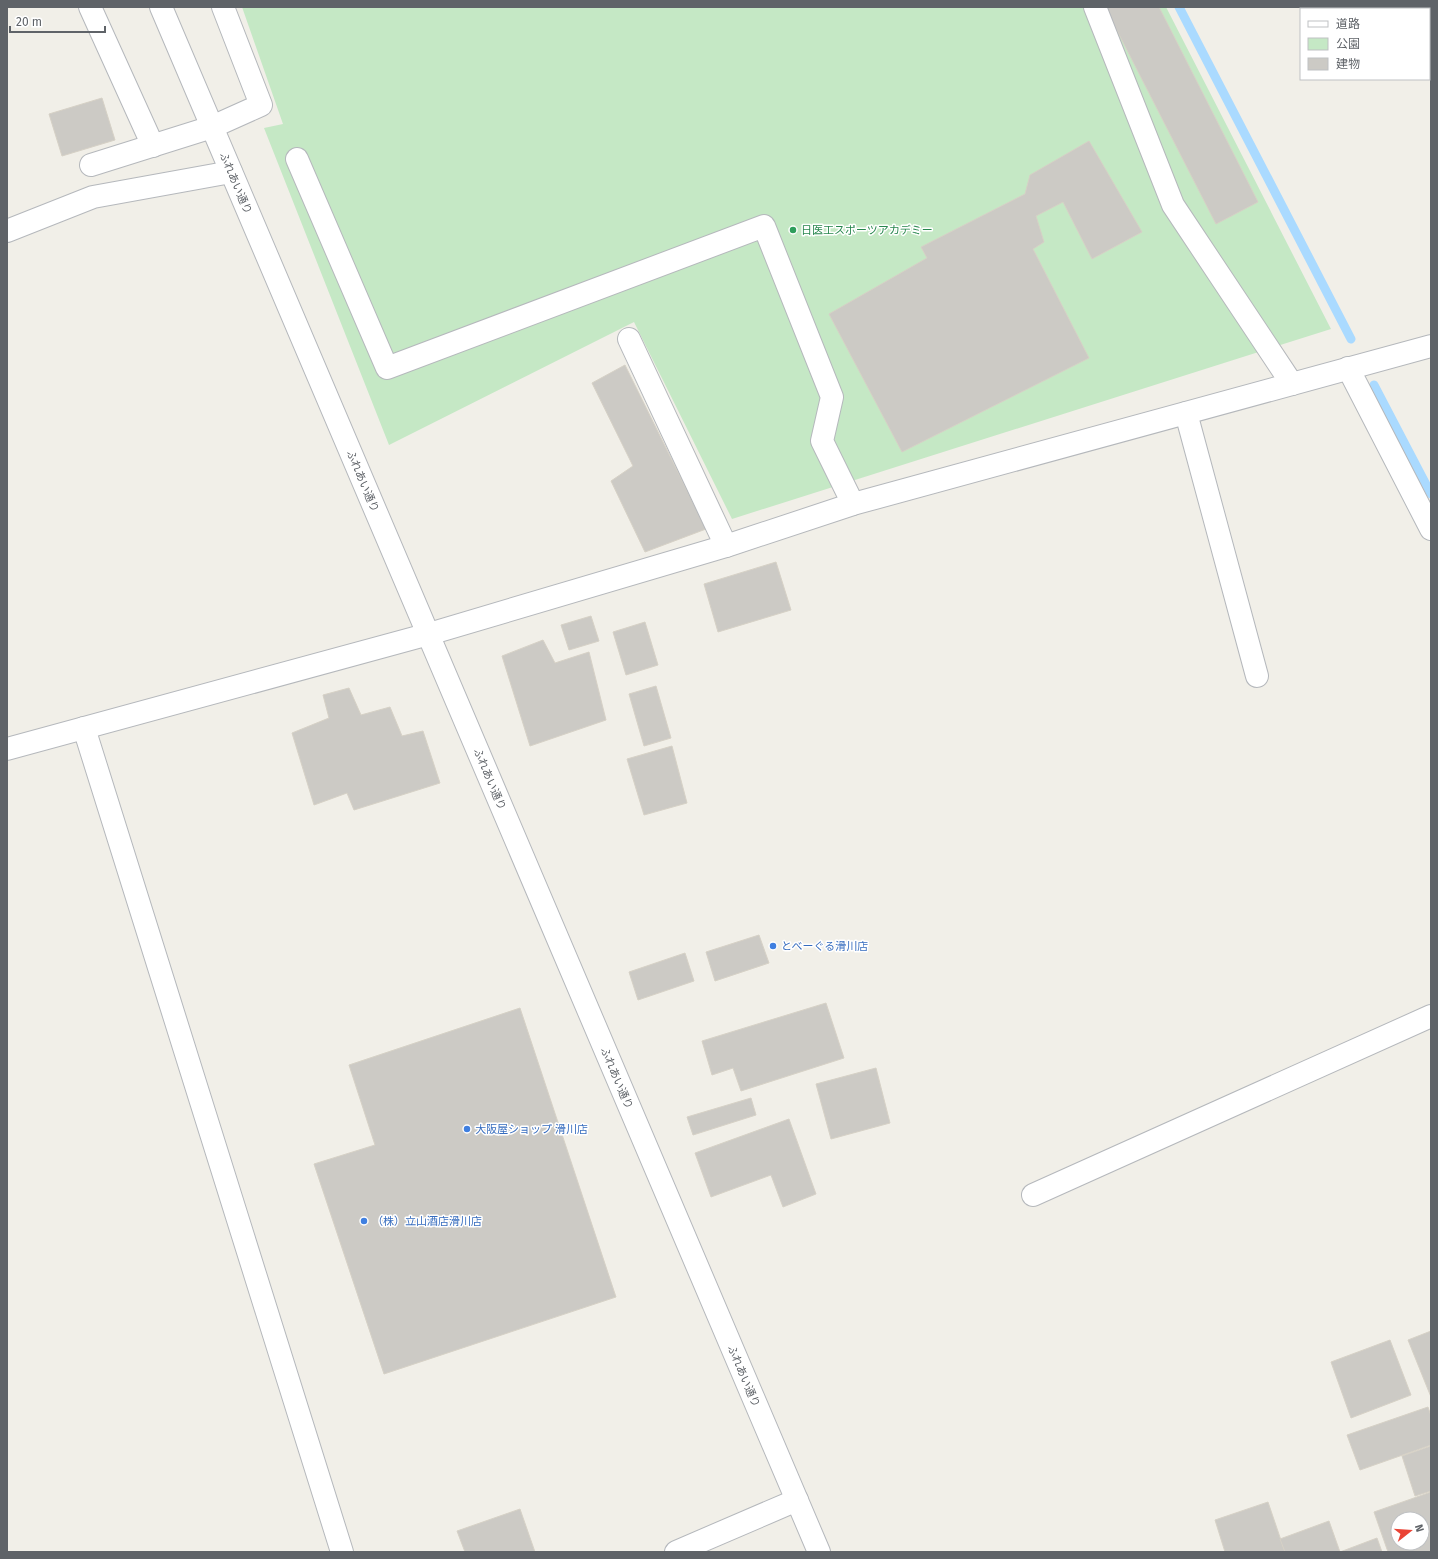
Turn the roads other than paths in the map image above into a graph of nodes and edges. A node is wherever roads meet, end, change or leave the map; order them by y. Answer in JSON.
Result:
{"nodes":[{"id":1,"x":90,"y":7,"type":"edge"},
{"id":2,"x":161,"y":7,"type":"edge"},
{"id":3,"x":223,"y":7,"type":"edge"},
{"id":4,"x":1096,"y":7,"type":"edge"},
{"id":5,"x":212,"y":127,"type":"junction"},
{"id":6,"x":153,"y":146,"type":"junction"},
{"id":7,"x":297,"y":160,"type":"dead end"},
{"id":8,"x":91,"y":165,"type":"dead end"},
{"id":9,"x":231,"y":172,"type":"junction"},
{"id":10,"x":7,"y":231,"type":"edge"},
{"id":11,"x":629,"y":339,"type":"dead end"},
{"id":12,"x":1431,"y":346,"type":"edge"},
{"id":13,"x":1348,"y":368,"type":"junction"},
{"id":14,"x":1292,"y":384,"type":"junction"},
{"id":15,"x":1186,"y":413,"type":"junction"},
{"id":16,"x":853,"y":504,"type":"junction"},
{"id":17,"x":1431,"y":529,"type":"edge"},
{"id":18,"x":726,"y":546,"type":"junction"},
{"id":19,"x":429,"y":634,"type":"junction"},
{"id":20,"x":1257,"y":676,"type":"dead end"},
{"id":21,"x":84,"y":728,"type":"junction"},
{"id":22,"x":7,"y":749,"type":"edge"},
{"id":23,"x":1431,"y":1016,"type":"edge"},
{"id":24,"x":1033,"y":1195,"type":"dead end"},
{"id":25,"x":797,"y":1500,"type":"junction"},
{"id":26,"x":342,"y":1552,"type":"edge"},
{"id":27,"x":676,"y":1552,"type":"edge"},
{"id":28,"x":819,"y":1552,"type":"edge"}],
"edges":[{"from":1,"to":6,"type":"street"},
{"from":2,"to":5,"type":"street","name":"ふれあい通り"},
{"from":3,"to":5,"type":"street"},
{"from":4,"to":14,"type":"street"},
{"from":5,"to":6,"type":"street"},
{"from":5,"to":9,"type":"street","name":"ふれあい通り"},
{"from":6,"to":8,"type":"street"},
{"from":7,"to":16,"type":"street"},
{"from":9,"to":10,"type":"street"},
{"from":9,"to":19,"type":"street","name":"ふれあい通り"},
{"from":11,"to":18,"type":"street"},
{"from":12,"to":13,"type":"street"},
{"from":13,"to":14,"type":"street"},
{"from":13,"to":17,"type":"street"},
{"from":14,"to":15,"type":"street"},
{"from":15,"to":16,"type":"street"},
{"from":15,"to":20,"type":"street"},
{"from":16,"to":18,"type":"street"},
{"from":18,"to":19,"type":"street"},
{"from":19,"to":21,"type":"street"},
{"from":19,"to":25,"type":"street","name":"ふれあい通り"},
{"from":21,"to":22,"type":"street"},
{"from":21,"to":26,"type":"street"},
{"from":23,"to":24,"type":"street"},
{"from":25,"to":27,"type":"street"},
{"from":25,"to":28,"type":"street","name":"ふれあい通り"}]}
